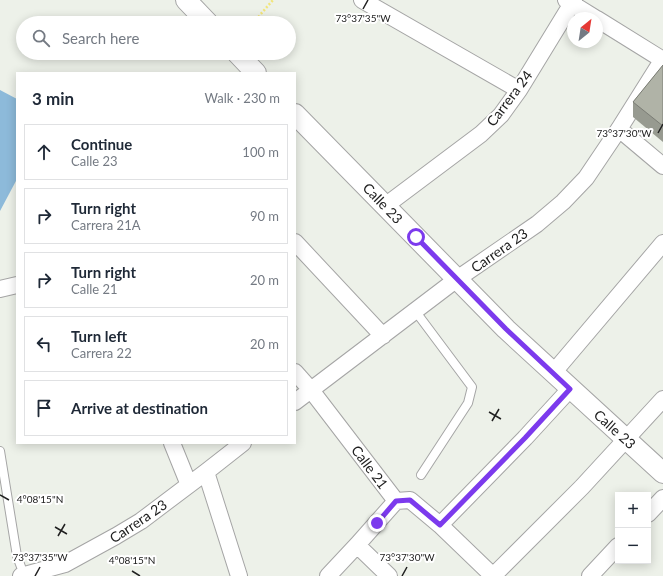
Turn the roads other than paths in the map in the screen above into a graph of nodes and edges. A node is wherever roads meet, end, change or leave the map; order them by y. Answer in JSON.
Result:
{"nodes":[{"id":1,"x":186,"y":0,"type":"edge"},
{"id":2,"x":362,"y":0,"type":"edge"},
{"id":3,"x":570,"y":1,"type":"edge"},
{"id":4,"x":587,"y":12,"type":"edge"},
{"id":5,"x":201,"y":16,"type":"edge"},
{"id":6,"x":603,"y":22,"type":"edge"},
{"id":7,"x":663,"y":59,"type":"edge"},
{"id":8,"x":242,"y":60,"type":"edge"},
{"id":9,"x":251,"y":72,"type":"edge"},
{"id":10,"x":518,"y":90,"type":"junction"},
{"id":11,"x":297,"y":121,"type":"edge"},
{"id":12,"x":619,"y":129,"type":"junction"},
{"id":13,"x":663,"y":166,"type":"edge"},
{"id":14,"x":385,"y":206,"type":"junction"},
{"id":15,"x":296,"y":243,"type":"edge"},
{"id":16,"x":663,"y":243,"type":"edge"},
{"id":17,"x":457,"y":279,"type":"junction"},
{"id":18,"x":16,"y":285,"type":"edge"},
{"id":19,"x":0,"y":289,"type":"edge"},
{"id":20,"x":416,"y":312,"type":"junction"},
{"id":21,"x":383,"y":336,"type":"junction"},
{"id":22,"x":296,"y":373,"type":"edge"},
{"id":23,"x":553,"y":373,"type":"junction"},
{"id":24,"x":570,"y":389,"type":"junction"},
{"id":25,"x":311,"y":390,"type":"junction"},
{"id":26,"x":663,"y":399,"type":"edge"},
{"id":27,"x":296,"y":401,"type":"edge"},
{"id":28,"x":626,"y":439,"type":"junction"},
{"id":29,"x":172,"y":444,"type":"edge"},
{"id":30,"x":239,"y":444,"type":"edge"},
{"id":31,"x":0,"y":451,"type":"edge"},
{"id":32,"x":206,"y":472,"type":"junction"},
{"id":33,"x":663,"y":473,"type":"edge"},
{"id":34,"x":421,"y":475,"type":"dead end"},
{"id":35,"x":189,"y":485,"type":"junction"},
{"id":36,"x":663,"y":498,"type":"edge"},
{"id":37,"x":396,"y":501,"type":"junction"},
{"id":38,"x":651,"y":511,"type":"edge"},
{"id":39,"x":440,"y":525,"type":"junction"},
{"id":40,"x":358,"y":545,"type":"junction"},
{"id":41,"x":615,"y":549,"type":"edge"},
{"id":42,"x":22,"y":575,"type":"edge"},
{"id":43,"x":239,"y":576,"type":"edge"},
{"id":44,"x":328,"y":576,"type":"edge"},
{"id":45,"x":388,"y":576,"type":"edge"},
{"id":46,"x":493,"y":576,"type":"edge"},
{"id":47,"x":590,"y":576,"type":"edge"}],
"edges":[{"from":1,"to":5,"type":"street"},
{"from":2,"to":10,"type":"street"},
{"from":3,"to":4,"type":"street"},
{"from":3,"to":10,"type":"street","name":"Carrera 24"},
{"from":6,"to":7,"type":"street"},
{"from":7,"to":12,"type":"street","name":"Carrera 23"},
{"from":8,"to":9,"type":"street"},
{"from":10,"to":14,"type":"street","name":"Carrera 24"},
{"from":11,"to":14,"type":"street","name":"Calle 23"},
{"from":12,"to":13,"type":"street"},
{"from":12,"to":17,"type":"street","name":"Carrera 23"},
{"from":14,"to":17,"type":"street","name":"Calle 23"},
{"from":15,"to":21,"type":"street"},
{"from":16,"to":23,"type":"street"},
{"from":17,"to":20,"type":"street","name":"Carrera 23"},
{"from":17,"to":23,"type":"street","name":"Calle 23"},
{"from":18,"to":19,"type":"street"},
{"from":20,"to":21,"type":"street","name":"Carrera 23"},
{"from":20,"to":34,"type":"lane"},
{"from":21,"to":25,"type":"street","name":"Carrera 23"},
{"from":22,"to":25,"type":"street","name":"Calle 21"},
{"from":23,"to":24,"type":"street","name":"Calle 23"},
{"from":24,"to":28,"type":"street","name":"Calle 23"},
{"from":24,"to":39,"type":"street"},
{"from":25,"to":27,"type":"street","name":"Carrera 23"},
{"from":25,"to":37,"type":"street","name":"Calle 21"},
{"from":26,"to":28,"type":"street"},
{"from":28,"to":33,"type":"street","name":"Calle 23"},
{"from":28,"to":46,"type":"street"},
{"from":29,"to":35,"type":"street"},
{"from":30,"to":32,"type":"street","name":"Carrera 23"},
{"from":31,"to":42,"type":"lane"},
{"from":32,"to":35,"type":"street","name":"Carrera 23"},
{"from":32,"to":43,"type":"street"},
{"from":35,"to":42,"type":"street","name":"Carrera 23"},
{"from":36,"to":38,"type":"street"},
{"from":37,"to":39,"type":"street","name":"Calle 21"},
{"from":37,"to":40,"type":"street"},
{"from":39,"to":46,"type":"street","name":"Calle 21"},
{"from":40,"to":44,"type":"street"},
{"from":40,"to":45,"type":"street"},
{"from":41,"to":47,"type":"street"}]}
